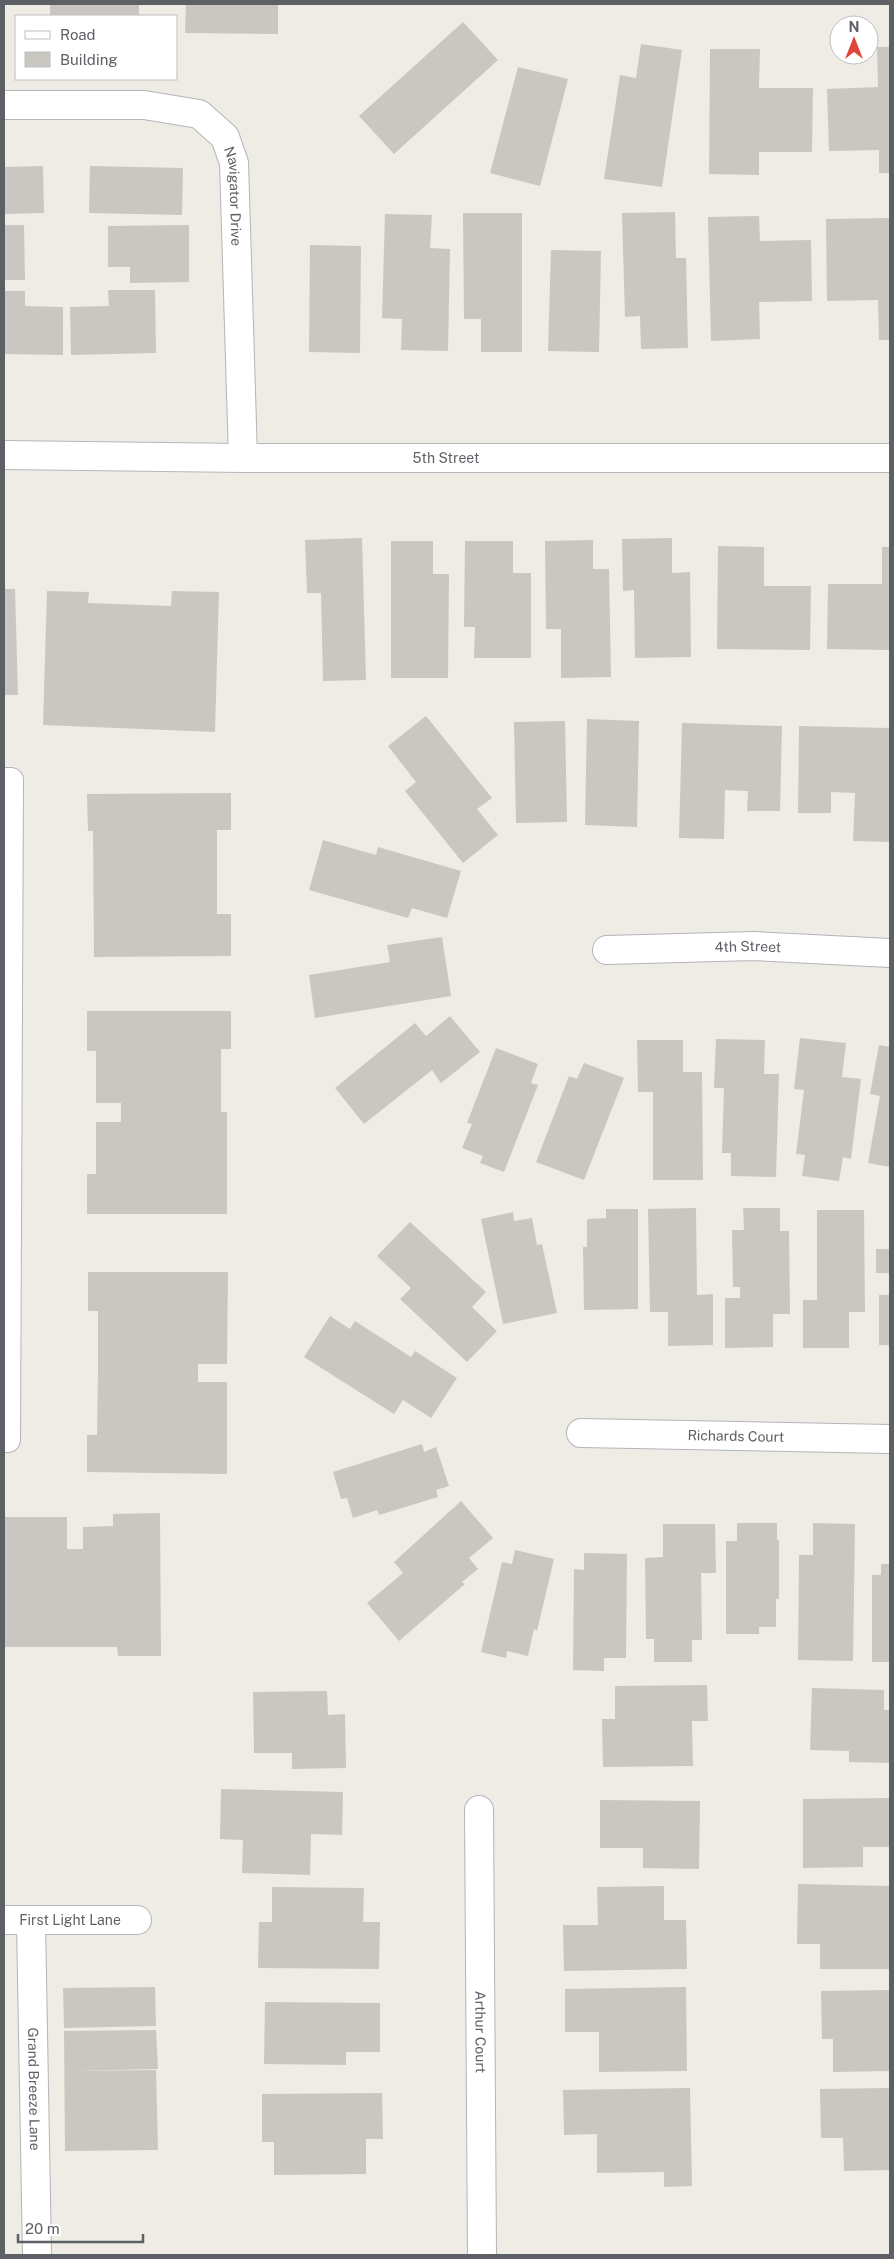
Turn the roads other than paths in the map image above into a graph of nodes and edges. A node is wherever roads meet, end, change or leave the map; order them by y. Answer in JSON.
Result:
{"nodes":[{"id":1,"x":4,"y":105,"type":"edge"},
{"id":2,"x":4,"y":456,"type":"edge"},
{"id":3,"x":243,"y":458,"type":"junction"},
{"id":4,"x":890,"y":458,"type":"edge"},
{"id":5,"x":4,"y":780,"type":"edge"},
{"id":6,"x":607,"y":950,"type":"dead end"},
{"id":7,"x":890,"y":953,"type":"edge"},
{"id":8,"x":581,"y":1433,"type":"dead end"},
{"id":9,"x":890,"y":1438,"type":"edge"},
{"id":10,"x":4,"y":1440,"type":"edge"},
{"id":11,"x":479,"y":1810,"type":"dead end"},
{"id":12,"x":4,"y":1920,"type":"edge"},
{"id":13,"x":137,"y":1920,"type":"dead end"},
{"id":14,"x":31,"y":1921,"type":"junction"},
{"id":15,"x":36,"y":2255,"type":"edge"},
{"id":16,"x":482,"y":2255,"type":"edge"}],
"edges":[{"from":1,"to":3,"type":"street","name":"Navigator Drive"},
{"from":2,"to":3,"type":"street","name":"5th Street"},
{"from":3,"to":4,"type":"street","name":"5th Street"},
{"from":5,"to":10,"type":"lane"},
{"from":6,"to":7,"type":"street","name":"4th Street"},
{"from":8,"to":9,"type":"street","name":"Richards Court"},
{"from":11,"to":16,"type":"street","name":"Arthur Court"},
{"from":12,"to":14,"type":"street","name":"First Light Lane"},
{"from":13,"to":14,"type":"street","name":"First Light Lane"},
{"from":14,"to":15,"type":"street","name":"Grand Breeze Lane"}]}
